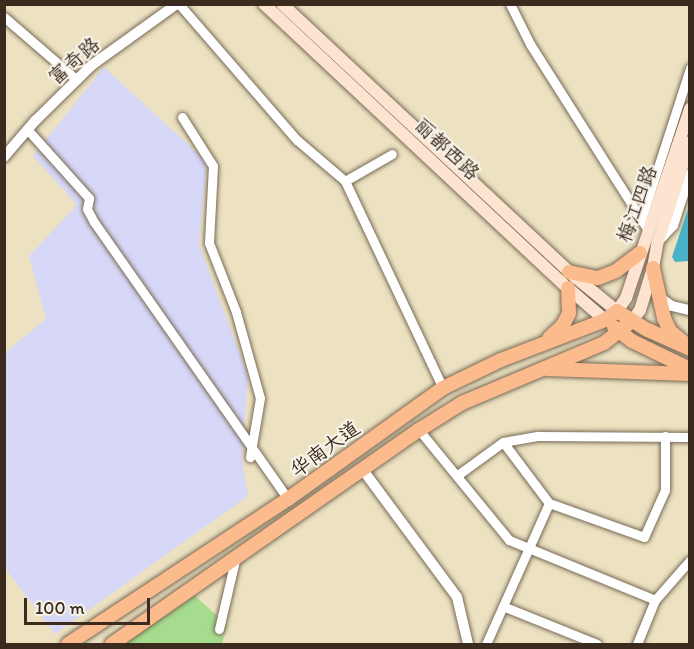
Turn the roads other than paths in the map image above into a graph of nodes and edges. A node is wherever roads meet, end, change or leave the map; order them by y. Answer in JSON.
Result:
{"nodes":[{"id":1,"x":178,"y":4,"type":"edge"},
{"id":2,"x":264,"y":4,"type":"edge"},
{"id":3,"x":282,"y":4,"type":"edge"},
{"id":4,"x":510,"y":4,"type":"edge"},
{"id":5,"x":4,"y":17,"type":"edge"},
{"id":6,"x":690,"y":68,"type":"edge"},
{"id":7,"x":77,"y":80,"type":"junction"},
{"id":8,"x":690,"y":109,"type":"edge"},
{"id":9,"x":182,"y":117,"type":"dead end"},
{"id":10,"x":27,"y":129,"type":"junction"},
{"id":11,"x":690,"y":142,"type":"edge"},
{"id":12,"x":392,"y":154,"type":"dead end"},
{"id":13,"x":4,"y":156,"type":"edge"},
{"id":14,"x":690,"y":173,"type":"edge"},
{"id":15,"x":345,"y":181,"type":"junction"},
{"id":16,"x":644,"y":225,"type":"junction"},
{"id":17,"x":658,"y":241,"type":"junction"},
{"id":18,"x":640,"y":253,"type":"junction"},
{"id":19,"x":653,"y":268,"type":"junction"},
{"id":20,"x":569,"y":272,"type":"junction"},
{"id":21,"x":568,"y":288,"type":"junction"},
{"id":22,"x":660,"y":298,"type":"junction"},
{"id":23,"x":617,"y":310,"type":"junction"},
{"id":24,"x":690,"y":310,"type":"edge"},
{"id":25,"x":605,"y":320,"type":"junction"},
{"id":26,"x":632,"y":321,"type":"junction"},
{"id":27,"x":620,"y":332,"type":"junction"},
{"id":28,"x":540,"y":345,"type":"junction"},
{"id":29,"x":690,"y":348,"type":"edge"},
{"id":30,"x":538,"y":369,"type":"junction"},
{"id":31,"x":690,"y":369,"type":"edge"},
{"id":32,"x":690,"y":374,"type":"edge"},
{"id":33,"x":442,"y":388,"type":"junction"},
{"id":34,"x":419,"y":430,"type":"junction"},
{"id":35,"x":665,"y":436,"type":"junction"},
{"id":36,"x":690,"y":436,"type":"edge"},
{"id":37,"x":503,"y":442,"type":"junction"},
{"id":38,"x":250,"y":457,"type":"dead end"},
{"id":39,"x":363,"y":470,"type":"junction"},
{"id":40,"x":459,"y":474,"type":"dead end"},
{"id":41,"x":288,"y":499,"type":"junction"},
{"id":42,"x":549,"y":503,"type":"junction"},
{"id":43,"x":240,"y":530,"type":"junction"},
{"id":44,"x":254,"y":547,"type":"junction"},
{"id":45,"x":529,"y":547,"type":"junction"},
{"id":46,"x":235,"y":560,"type":"junction"},
{"id":47,"x":690,"y":560,"type":"edge"},
{"id":48,"x":655,"y":600,"type":"junction"},
{"id":49,"x":505,"y":607,"type":"junction"},
{"id":50,"x":219,"y":629,"type":"dead end"},
{"id":51,"x":68,"y":645,"type":"edge"},
{"id":52,"x":112,"y":645,"type":"edge"},
{"id":53,"x":468,"y":645,"type":"edge"},
{"id":54,"x":486,"y":645,"type":"edge"},
{"id":55,"x":597,"y":645,"type":"edge"},
{"id":56,"x":637,"y":645,"type":"edge"}],
"edges":[{"from":1,"to":7,"type":"street","name":"富奇路"},
{"from":1,"to":15,"type":"street"},
{"from":2,"to":21,"type":"main road","name":"丽都西路"},
{"from":3,"to":20,"type":"main road","name":"丽都西路"},
{"from":4,"to":16,"type":"street"},
{"from":5,"to":7,"type":"street"},
{"from":6,"to":16,"type":"street"},
{"from":7,"to":10,"type":"street","name":"富奇路"},
{"from":8,"to":16,"type":"main road","name":"梅江四路"},
{"from":9,"to":38,"type":"street"},
{"from":10,"to":13,"type":"street","name":"富奇路"},
{"from":10,"to":41,"type":"street"},
{"from":11,"to":17,"type":"main road","name":"梅江四路"},
{"from":12,"to":15,"type":"street"},
{"from":14,"to":17,"type":"street"},
{"from":15,"to":33,"type":"street"},
{"from":16,"to":18,"type":"main road","name":"梅江四路"},
{"from":17,"to":19,"type":"main road","name":"梅江四路"},
{"from":18,"to":20,"type":"main road"},
{"from":18,"to":23,"type":"main road","name":"梅江四路"},
{"from":19,"to":22,"type":"main road"},
{"from":19,"to":26,"type":"main road","name":"梅江四路"},
{"from":20,"to":23,"type":"main road","name":"丽都西路"},
{"from":21,"to":25,"type":"main road","name":"丽都西路"},
{"from":21,"to":28,"type":"main road"},
{"from":22,"to":24,"type":"street"},
{"from":22,"to":29,"type":"main road"},
{"from":23,"to":25,"type":"main road","name":"华南大道"},
{"from":23,"to":26,"type":"main road"},
{"from":25,"to":27,"type":"main road"},
{"from":25,"to":28,"type":"main road","name":"华南大道"},
{"from":26,"to":27,"type":"main road","name":"华南大道"},
{"from":26,"to":29,"type":"main road"},
{"from":27,"to":30,"type":"main road","name":"华南大道"},
{"from":27,"to":31,"type":"main road"},
{"from":28,"to":33,"type":"main road","name":"华南大道"},
{"from":30,"to":32,"type":"main road"},
{"from":30,"to":34,"type":"main road","name":"华南大道"},
{"from":33,"to":41,"type":"main road","name":"华南大道"},
{"from":34,"to":39,"type":"main road","name":"华南大道"},
{"from":34,"to":45,"type":"street"},
{"from":35,"to":36,"type":"street"},
{"from":35,"to":37,"type":"street"},
{"from":35,"to":42,"type":"street"},
{"from":37,"to":40,"type":"street"},
{"from":37,"to":42,"type":"street"},
{"from":39,"to":44,"type":"main road","name":"华南大道"},
{"from":39,"to":53,"type":"street"},
{"from":41,"to":43,"type":"main road","name":"华南大道"},
{"from":42,"to":45,"type":"street"},
{"from":43,"to":44,"type":"main road"},
{"from":43,"to":51,"type":"main road","name":"华南大道"},
{"from":44,"to":46,"type":"main road","name":"华南大道"},
{"from":45,"to":48,"type":"street"},
{"from":45,"to":49,"type":"street"},
{"from":46,"to":50,"type":"street"},
{"from":46,"to":52,"type":"main road","name":"华南大道"},
{"from":47,"to":48,"type":"street"},
{"from":48,"to":56,"type":"street"},
{"from":49,"to":54,"type":"street"},
{"from":49,"to":55,"type":"street"}]}
